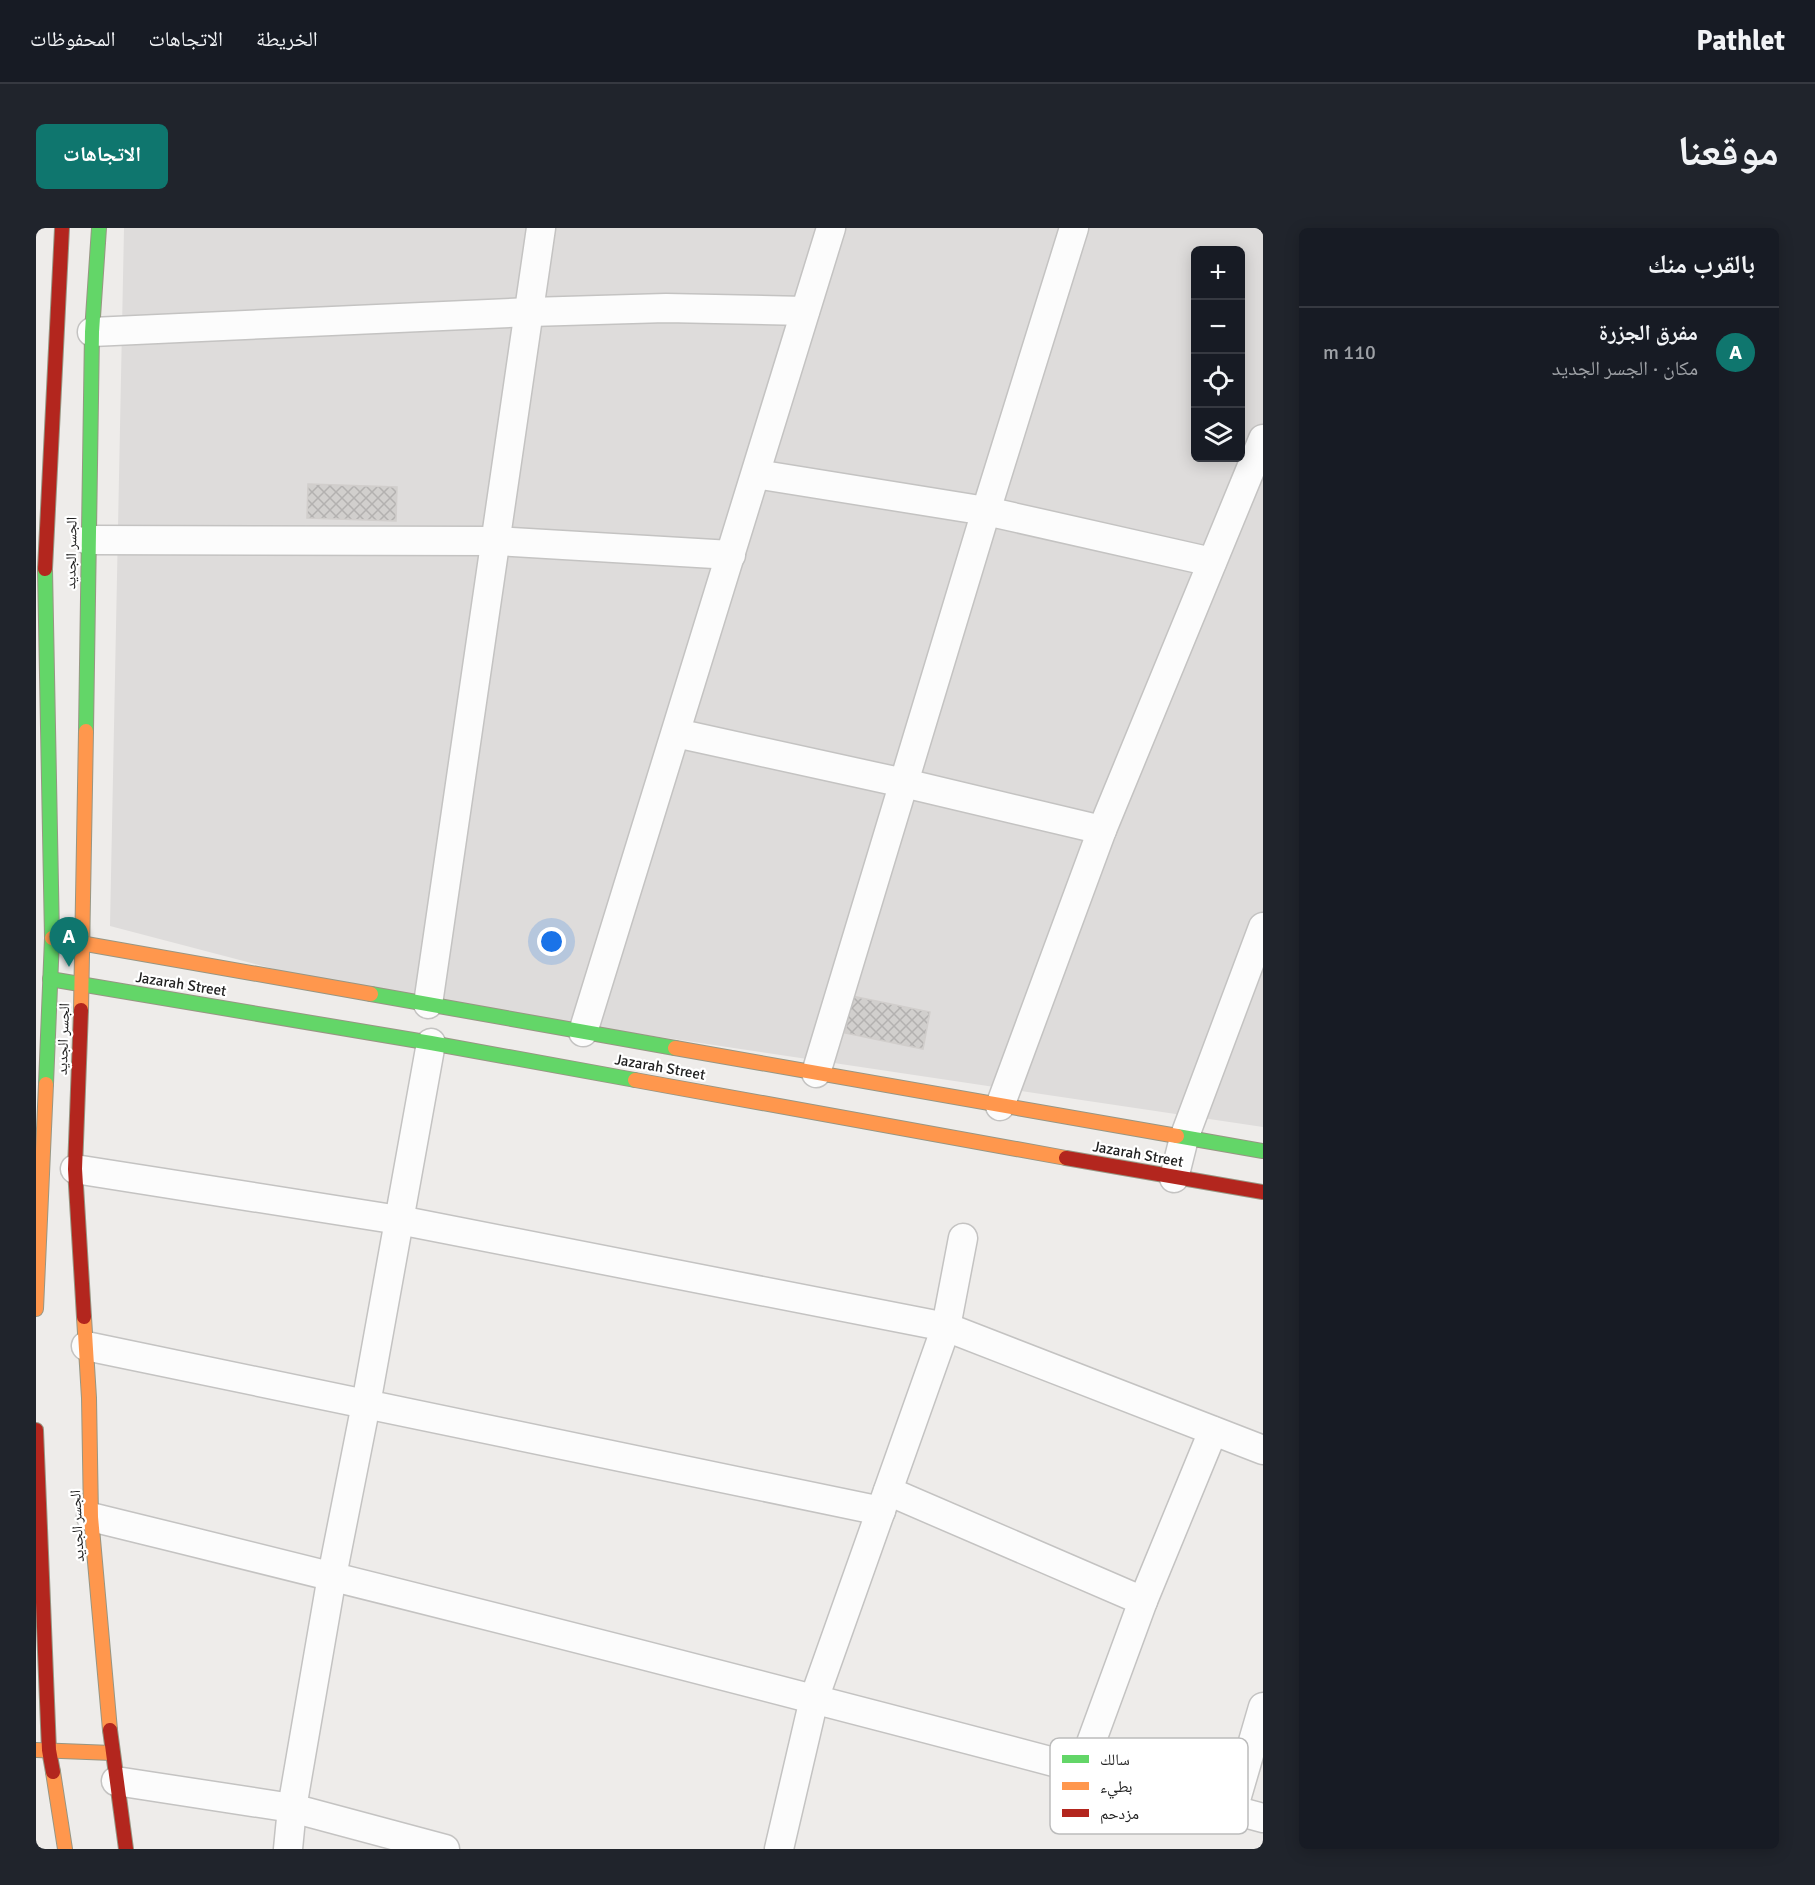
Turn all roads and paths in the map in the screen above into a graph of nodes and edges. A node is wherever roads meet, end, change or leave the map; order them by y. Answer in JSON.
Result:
{"nodes":[{"id":1,"x":62,"y":228,"type":"edge"},
{"id":2,"x":99,"y":228,"type":"edge"},
{"id":3,"x":541,"y":228,"type":"edge"},
{"id":4,"x":831,"y":228,"type":"edge"},
{"id":5,"x":1074,"y":228,"type":"edge"},
{"id":6,"x":805,"y":311,"type":"junction"},
{"id":7,"x":530,"y":312,"type":"junction"},
{"id":8,"x":92,"y":332,"type":"junction"},
{"id":9,"x":1263,"y":439,"type":"edge"},
{"id":10,"x":756,"y":474,"type":"junction"},
{"id":11,"x":986,"y":511,"type":"junction"},
{"id":12,"x":88,"y":540,"type":"junction"},
{"id":13,"x":496,"y":541,"type":"junction"},
{"id":14,"x":731,"y":555,"type":"junction"},
{"id":15,"x":1212,"y":562,"type":"junction"},
{"id":16,"x":675,"y":733,"type":"junction"},
{"id":17,"x":904,"y":783,"type":"junction"},
{"id":18,"x":1102,"y":830,"type":"junction"},
{"id":19,"x":1263,"y":927,"type":"edge"},
{"id":20,"x":52,"y":938,"type":"junction"},
{"id":21,"x":83,"y":944,"type":"junction"},
{"id":22,"x":36,"y":975,"type":"edge"},
{"id":23,"x":50,"y":979,"type":"junction"},
{"id":24,"x":81,"y":985,"type":"junction"},
{"id":25,"x":428,"y":1004,"type":"junction"},
{"id":26,"x":583,"y":1032,"type":"junction"},
{"id":27,"x":431,"y":1043,"type":"junction"},
{"id":28,"x":816,"y":1073,"type":"junction"},
{"id":29,"x":1000,"y":1106,"type":"junction"},
{"id":30,"x":1184,"y":1138,"type":"junction"},
{"id":31,"x":1263,"y":1151,"type":"edge"},
{"id":32,"x":75,"y":1168,"type":"junction"},
{"id":33,"x":1174,"y":1178,"type":"junction"},
{"id":34,"x":1263,"y":1192,"type":"edge"},
{"id":35,"x":399,"y":1220,"type":"junction"},
{"id":36,"x":963,"y":1238,"type":"dead end"},
{"id":37,"x":36,"y":1310,"type":"edge"},
{"id":38,"x":946,"y":1327,"type":"junction"},
{"id":39,"x":86,"y":1346,"type":"junction"},
{"id":40,"x":366,"y":1404,"type":"junction"},
{"id":41,"x":36,"y":1430,"type":"edge"},
{"id":42,"x":1213,"y":1431,"type":"junction"},
{"id":43,"x":1263,"y":1450,"type":"edge"},
{"id":44,"x":884,"y":1501,"type":"junction"},
{"id":45,"x":91,"y":1517,"type":"junction"},
{"id":46,"x":332,"y":1576,"type":"junction"},
{"id":47,"x":1143,"y":1601,"type":"junction"},
{"id":48,"x":814,"y":1699,"type":"junction"},
{"id":49,"x":1263,"y":1707,"type":"edge"},
{"id":50,"x":1093,"y":1738,"type":"edge"},
{"id":51,"x":43,"y":1750,"type":"edge"},
{"id":52,"x":112,"y":1753,"type":"junction"},
{"id":53,"x":1248,"y":1758,"type":"edge"},
{"id":54,"x":1050,"y":1762,"type":"edge"},
{"id":55,"x":116,"y":1781,"type":"junction"},
{"id":56,"x":292,"y":1808,"type":"junction"},
{"id":57,"x":1248,"y":1814,"type":"edge"},
{"id":58,"x":1263,"y":1818,"type":"edge"},
{"id":59,"x":65,"y":1849,"type":"edge"},
{"id":60,"x":126,"y":1849,"type":"edge"},
{"id":61,"x":288,"y":1849,"type":"edge"},
{"id":62,"x":445,"y":1849,"type":"edge"},
{"id":63,"x":779,"y":1849,"type":"edge"}],
"edges":[{"from":1,"to":20,"type":"main road","name":"الجسر الجديد"},
{"from":2,"to":8,"type":"main road","name":"الجسر الجديد"},
{"from":3,"to":7,"type":"street"},
{"from":4,"to":6,"type":"street"},
{"from":5,"to":11,"type":"street"},
{"from":6,"to":7,"type":"street"},
{"from":6,"to":10,"type":"street"},
{"from":7,"to":8,"type":"street"},
{"from":7,"to":13,"type":"street"},
{"from":8,"to":12,"type":"main road","name":"الجسر الجديد"},
{"from":9,"to":15,"type":"street"},
{"from":10,"to":11,"type":"street"},
{"from":10,"to":14,"type":"street"},
{"from":11,"to":15,"type":"street"},
{"from":11,"to":17,"type":"street"},
{"from":12,"to":13,"type":"street"},
{"from":12,"to":21,"type":"main road","name":"الجسر الجديد"},
{"from":13,"to":14,"type":"street"},
{"from":13,"to":25,"type":"street"},
{"from":14,"to":16,"type":"street"},
{"from":15,"to":18,"type":"street"},
{"from":16,"to":17,"type":"street"},
{"from":16,"to":26,"type":"street"},
{"from":17,"to":18,"type":"street"},
{"from":17,"to":28,"type":"street"},
{"from":18,"to":29,"type":"street"},
{"from":19,"to":30,"type":"street"},
{"from":20,"to":21,"type":"main road","name":"Jazarah Street"},
{"from":20,"to":23,"type":"main road","name":"الجسر الجديد"},
{"from":21,"to":24,"type":"main road","name":"الجسر الجديد"},
{"from":21,"to":25,"type":"main road","name":"Jazarah Street"},
{"from":22,"to":23,"type":"main road","name":"Jazarah Street"},
{"from":23,"to":24,"type":"main road","name":"Jazarah Street"},
{"from":23,"to":37,"type":"main road","name":"الجسر الجديد"},
{"from":24,"to":27,"type":"main road","name":"Jazarah Street"},
{"from":24,"to":32,"type":"main road","name":"الجسر الجديد"},
{"from":25,"to":26,"type":"main road","name":"Jazarah Street"},
{"from":26,"to":28,"type":"main road","name":"Jazarah Street"},
{"from":27,"to":33,"type":"main road","name":"Jazarah Street"},
{"from":27,"to":35,"type":"street"},
{"from":28,"to":29,"type":"main road","name":"Jazarah Street"},
{"from":29,"to":30,"type":"main road","name":"Jazarah Street"},
{"from":30,"to":31,"type":"main road","name":"Jazarah Street"},
{"from":30,"to":33,"type":"street"},
{"from":32,"to":35,"type":"street"},
{"from":32,"to":39,"type":"main road","name":"الجسر الجديد"},
{"from":33,"to":34,"type":"main road","name":"Jazarah Street"},
{"from":35,"to":38,"type":"street"},
{"from":35,"to":40,"type":"street"},
{"from":36,"to":38,"type":"street"},
{"from":38,"to":42,"type":"street"},
{"from":38,"to":44,"type":"street"},
{"from":39,"to":40,"type":"street"},
{"from":39,"to":45,"type":"main road","name":"الجسر الجديد"},
{"from":40,"to":44,"type":"street"},
{"from":40,"to":46,"type":"street"},
{"from":41,"to":51,"type":"main road"},
{"from":42,"to":43,"type":"street"},
{"from":42,"to":47,"type":"street"},
{"from":44,"to":47,"type":"street"},
{"from":44,"to":48,"type":"street"},
{"from":45,"to":46,"type":"street"},
{"from":45,"to":52,"type":"main road","name":"الجسر الجديد"},
{"from":46,"to":48,"type":"street"},
{"from":46,"to":56,"type":"street"},
{"from":47,"to":50,"type":"street"},
{"from":48,"to":54,"type":"street"},
{"from":48,"to":63,"type":"street"},
{"from":49,"to":53,"type":"street"},
{"from":51,"to":52,"type":"main road"},
{"from":51,"to":59,"type":"main road"},
{"from":52,"to":55,"type":"main road","name":"الجسر الجديد"},
{"from":55,"to":56,"type":"street"},
{"from":55,"to":60,"type":"main road","name":"الجسر الجديد"},
{"from":56,"to":61,"type":"street"},
{"from":56,"to":62,"type":"street"},
{"from":57,"to":58,"type":"street"}]}
